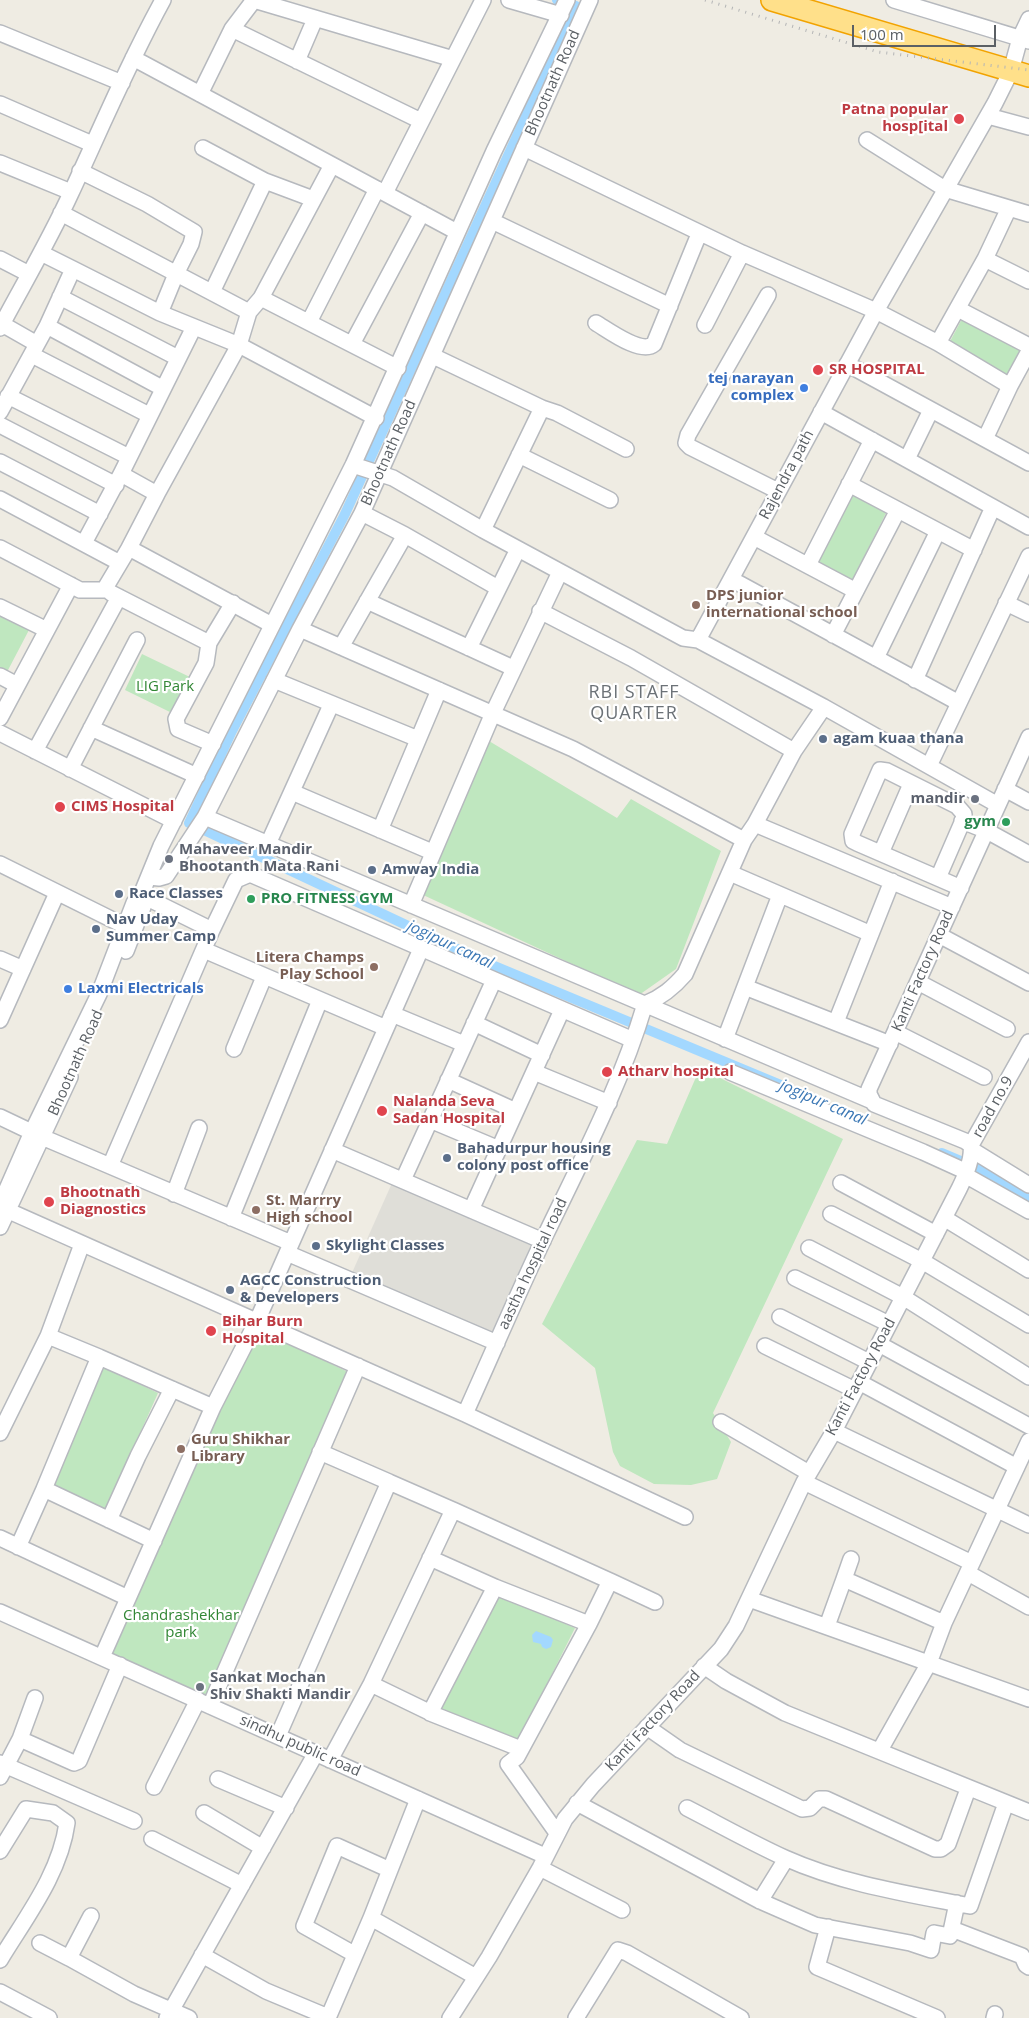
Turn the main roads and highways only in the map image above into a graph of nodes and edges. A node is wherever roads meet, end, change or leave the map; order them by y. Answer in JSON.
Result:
{"nodes":[{"id":1,"x":772,"y":0,"type":"edge"},
{"id":2,"x":822,"y":0,"type":"edge"},
{"id":3,"x":1023,"y":49,"type":"edge"}],
"edges":[{"from":1,"to":3,"type":"highway"},
{"from":2,"to":3,"type":"highway"}]}
